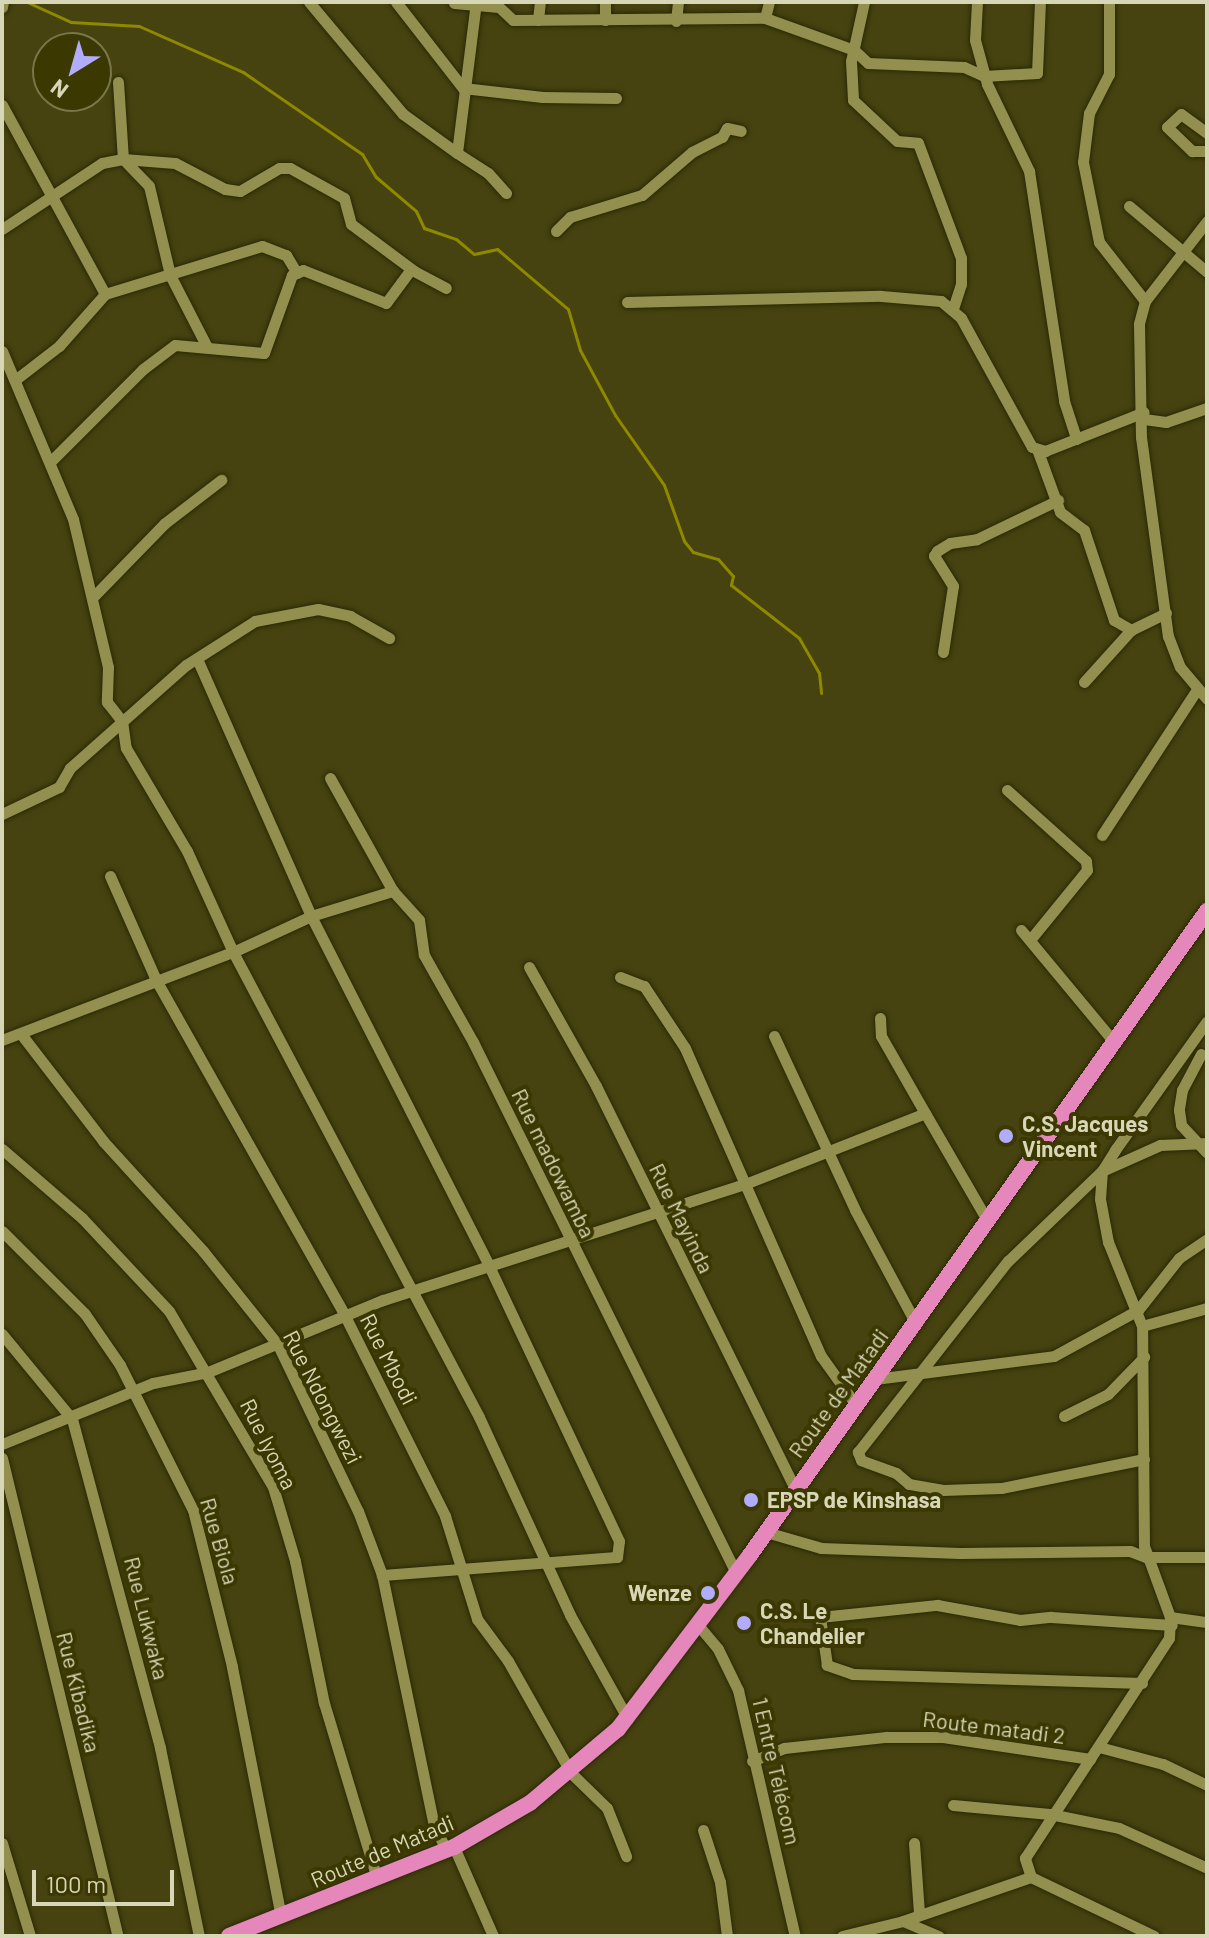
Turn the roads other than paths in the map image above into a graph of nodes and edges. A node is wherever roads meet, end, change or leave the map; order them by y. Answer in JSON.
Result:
{"nodes":[{"id":1,"x":309,"y":2,"type":"edge"},
{"id":2,"x":396,"y":2,"type":"edge"},
{"id":3,"x":540,"y":2,"type":"edge"},
{"id":4,"x":605,"y":2,"type":"edge"},
{"id":5,"x":678,"y":2,"type":"edge"},
{"id":6,"x":769,"y":2,"type":"edge"},
{"id":7,"x":864,"y":2,"type":"edge"},
{"id":8,"x":977,"y":2,"type":"edge"},
{"id":9,"x":1040,"y":2,"type":"edge"},
{"id":10,"x":1109,"y":2,"type":"edge"},
{"id":11,"x":454,"y":3,"type":"edge"},
{"id":12,"x":476,"y":3,"type":"edge"},
{"id":13,"x":765,"y":18,"type":"junction"},
{"id":14,"x":538,"y":20,"type":"junction"},
{"id":15,"x":605,"y":20,"type":"junction"},
{"id":16,"x":676,"y":21,"type":"junction"},
{"id":17,"x":854,"y":50,"type":"junction"},
{"id":18,"x":984,"y":76,"type":"junction"},
{"id":19,"x":118,"y":82,"type":"dead end"},
{"id":20,"x":463,"y":88,"type":"junction"},
{"id":21,"x":616,"y":98,"type":"dead end"},
{"id":22,"x":2,"y":105,"type":"edge"},
{"id":23,"x":741,"y":131,"type":"dead end"},
{"id":24,"x":1207,"y":133,"type":"edge"},
{"id":25,"x":1207,"y":151,"type":"edge"},
{"id":26,"x":457,"y":153,"type":"junction"},
{"id":27,"x":123,"y":159,"type":"junction"},
{"id":28,"x":53,"y":191,"type":"junction"},
{"id":29,"x":506,"y":193,"type":"dead end"},
{"id":30,"x":1129,"y":206,"type":"dead end"},
{"id":31,"x":1207,"y":221,"type":"edge"},
{"id":32,"x":2,"y":229,"type":"edge"},
{"id":33,"x":556,"y":231,"type":"dead end"},
{"id":34,"x":1189,"y":254,"type":"junction"},
{"id":35,"x":1207,"y":262,"type":"edge"},
{"id":36,"x":411,"y":269,"type":"junction"},
{"id":37,"x":1207,"y":272,"type":"edge"},
{"id":38,"x":297,"y":273,"type":"junction"},
{"id":39,"x":170,"y":275,"type":"junction"},
{"id":40,"x":446,"y":288,"type":"dead end"},
{"id":41,"x":105,"y":294,"type":"junction"},
{"id":42,"x":1145,"y":301,"type":"junction"},
{"id":43,"x":627,"y":302,"type":"dead end"},
{"id":44,"x":953,"y":308,"type":"junction"},
{"id":45,"x":206,"y":345,"type":"junction"},
{"id":46,"x":2,"y":351,"type":"edge"},
{"id":47,"x":15,"y":380,"type":"junction"},
{"id":48,"x":1207,"y":408,"type":"edge"},
{"id":49,"x":1144,"y":415,"type":"junction"},
{"id":50,"x":1076,"y":439,"type":"junction"},
{"id":51,"x":1037,"y":449,"type":"junction"},
{"id":52,"x":51,"y":461,"type":"junction"},
{"id":53,"x":221,"y":480,"type":"dead end"},
{"id":54,"x":1058,"y":500,"type":"junction"},
{"id":55,"x":93,"y":597,"type":"junction"},
{"id":56,"x":1166,"y":613,"type":"junction"},
{"id":57,"x":1131,"y":630,"type":"junction"},
{"id":58,"x":389,"y":638,"type":"dead end"},
{"id":59,"x":943,"y":652,"type":"dead end"},
{"id":60,"x":198,"y":661,"type":"junction"},
{"id":61,"x":1084,"y":682,"type":"dead end"},
{"id":62,"x":1197,"y":689,"type":"junction"},
{"id":63,"x":1207,"y":699,"type":"edge"},
{"id":64,"x":122,"y":721,"type":"junction"},
{"id":65,"x":330,"y":778,"type":"dead end"},
{"id":66,"x":1007,"y":790,"type":"dead end"},
{"id":67,"x":2,"y":814,"type":"edge"},
{"id":68,"x":1102,"y":835,"type":"dead end"},
{"id":69,"x":110,"y":876,"type":"dead end"},
{"id":70,"x":393,"y":891,"type":"junction"},
{"id":71,"x":1207,"y":911,"type":"edge"},
{"id":72,"x":311,"y":916,"type":"junction"},
{"id":73,"x":1021,"y":930,"type":"dead end"},
{"id":74,"x":1030,"y":940,"type":"junction"},
{"id":75,"x":233,"y":952,"type":"junction"},
{"id":76,"x":529,"y":967,"type":"dead end"},
{"id":77,"x":620,"y":977,"type":"dead end"},
{"id":78,"x":156,"y":980,"type":"junction"},
{"id":79,"x":880,"y":1018,"type":"dead end"},
{"id":80,"x":1207,"y":1021,"type":"edge"},
{"id":81,"x":21,"y":1034,"type":"junction"},
{"id":82,"x":774,"y":1036,"type":"dead end"},
{"id":83,"x":2,"y":1040,"type":"edge"},
{"id":84,"x":1114,"y":1042,"type":"junction"},
{"id":85,"x":1188,"y":1046,"type":"junction"},
{"id":86,"x":1204,"y":1054,"type":"edge"},
{"id":87,"x":925,"y":1113,"type":"junction"},
{"id":88,"x":1204,"y":1147,"type":"edge"},
{"id":89,"x":2,"y":1149,"type":"edge"},
{"id":90,"x":830,"y":1153,"type":"junction"},
{"id":91,"x":1102,"y":1171,"type":"junction"},
{"id":92,"x":745,"y":1184,"type":"junction"},
{"id":93,"x":657,"y":1214,"type":"junction"},
{"id":94,"x":987,"y":1220,"type":"junction"},
{"id":95,"x":2,"y":1231,"type":"edge"},
{"id":96,"x":1207,"y":1239,"type":"edge"},
{"id":97,"x":570,"y":1242,"type":"junction"},
{"id":98,"x":490,"y":1268,"type":"junction"},
{"id":99,"x":414,"y":1291,"type":"junction"},
{"id":100,"x":1207,"y":1308,"type":"edge"},
{"id":101,"x":1138,"y":1310,"type":"junction"},
{"id":102,"x":345,"y":1316,"type":"junction"},
{"id":103,"x":915,"y":1322,"type":"junction"},
{"id":104,"x":1142,"y":1326,"type":"junction"},
{"id":105,"x":2,"y":1334,"type":"edge"},
{"id":106,"x":278,"y":1345,"type":"junction"},
{"id":107,"x":1144,"y":1357,"type":"junction"},
{"id":108,"x":920,"y":1371,"type":"junction"},
{"id":109,"x":208,"y":1372,"type":"junction"},
{"id":110,"x":875,"y":1379,"type":"junction"},
{"id":111,"x":133,"y":1393,"type":"junction"},
{"id":112,"x":856,"y":1405,"type":"junction"},
{"id":113,"x":1064,"y":1416,"type":"dead end"},
{"id":114,"x":72,"y":1419,"type":"junction"},
{"id":115,"x":2,"y":1444,"type":"edge"},
{"id":116,"x":2,"y":1458,"type":"edge"},
{"id":117,"x":1144,"y":1459,"type":"junction"},
{"id":118,"x":795,"y":1489,"type":"junction"},
{"id":119,"x":766,"y":1532,"type":"junction"},
{"id":120,"x":1146,"y":1557,"type":"junction"},
{"id":121,"x":1207,"y":1557,"type":"edge"},
{"id":122,"x":543,"y":1559,"type":"junction"},
{"id":123,"x":463,"y":1569,"type":"junction"},
{"id":124,"x":736,"y":1573,"type":"junction"},
{"id":125,"x":382,"y":1575,"type":"junction"},
{"id":126,"x":1171,"y":1621,"type":"junction"},
{"id":127,"x":1207,"y":1622,"type":"edge"},
{"id":128,"x":698,"y":1625,"type":"junction"},
{"id":129,"x":1142,"y":1683,"type":"junction"},
{"id":130,"x":628,"y":1719,"type":"junction"},
{"id":131,"x":1099,"y":1747,"type":"junction"},
{"id":132,"x":1090,"y":1759,"type":"junction"},
{"id":133,"x":752,"y":1761,"type":"junction"},
{"id":134,"x":571,"y":1773,"type":"junction"},
{"id":135,"x":1207,"y":1785,"type":"edge"},
{"id":136,"x":953,"y":1805,"type":"dead end"},
{"id":137,"x":1050,"y":1814,"type":"junction"},
{"id":138,"x":703,"y":1830,"type":"dead end"},
{"id":139,"x":2,"y":1843,"type":"edge"},
{"id":140,"x":914,"y":1843,"type":"dead end"},
{"id":141,"x":450,"y":1849,"type":"junction"},
{"id":142,"x":626,"y":1856,"type":"dead end"},
{"id":143,"x":1207,"y":1868,"type":"edge"},
{"id":144,"x":1031,"y":1877,"type":"junction"},
{"id":145,"x":377,"y":1878,"type":"junction"},
{"id":146,"x":281,"y":1916,"type":"junction"},
{"id":147,"x":917,"y":1924,"type":"edge"},
{"id":148,"x":30,"y":1936,"type":"edge"},
{"id":149,"x":118,"y":1936,"type":"edge"},
{"id":150,"x":199,"y":1936,"type":"edge"},
{"id":151,"x":229,"y":1936,"type":"edge"},
{"id":152,"x":493,"y":1936,"type":"edge"},
{"id":153,"x":727,"y":1936,"type":"edge"},
{"id":154,"x":795,"y":1936,"type":"edge"},
{"id":155,"x":842,"y":1936,"type":"edge"},
{"id":156,"x":939,"y":1936,"type":"edge"},
{"id":157,"x":1154,"y":1936,"type":"edge"}],
"edges":[{"from":1,"to":26,"type":"street"},
{"from":2,"to":20,"type":"street"},
{"from":3,"to":14,"type":"street"},
{"from":4,"to":15,"type":"street"},
{"from":5,"to":16,"type":"street"},
{"from":6,"to":13,"type":"street"},
{"from":7,"to":17,"type":"street"},
{"from":8,"to":18,"type":"street"},
{"from":9,"to":18,"type":"street"},
{"from":10,"to":42,"type":"street"},
{"from":11,"to":12,"type":"street"},
{"from":12,"to":14,"type":"street"},
{"from":12,"to":20,"type":"street"},
{"from":13,"to":16,"type":"street"},
{"from":13,"to":17,"type":"street"},
{"from":14,"to":15,"type":"street"},
{"from":15,"to":16,"type":"street"},
{"from":17,"to":18,"type":"street"},
{"from":17,"to":44,"type":"street"},
{"from":18,"to":50,"type":"street"},
{"from":19,"to":27,"type":"street"},
{"from":20,"to":21,"type":"street"},
{"from":20,"to":26,"type":"street"},
{"from":22,"to":28,"type":"street"},
{"from":23,"to":33,"type":"street"},
{"from":24,"to":25,"type":"street"},
{"from":26,"to":29,"type":"street"},
{"from":27,"to":28,"type":"street"},
{"from":27,"to":36,"type":"street"},
{"from":27,"to":39,"type":"street"},
{"from":28,"to":32,"type":"street"},
{"from":28,"to":41,"type":"street"},
{"from":30,"to":34,"type":"street"},
{"from":31,"to":34,"type":"street"},
{"from":34,"to":35,"type":"street"},
{"from":34,"to":37,"type":"street"},
{"from":34,"to":42,"type":"street"},
{"from":36,"to":38,"type":"street"},
{"from":36,"to":40,"type":"street"},
{"from":38,"to":39,"type":"street"},
{"from":38,"to":45,"type":"street"},
{"from":39,"to":41,"type":"street"},
{"from":39,"to":45,"type":"street"},
{"from":41,"to":47,"type":"street"},
{"from":42,"to":49,"type":"street"},
{"from":43,"to":44,"type":"street"},
{"from":44,"to":51,"type":"street"},
{"from":45,"to":52,"type":"street"},
{"from":46,"to":47,"type":"street"},
{"from":47,"to":52,"type":"street"},
{"from":48,"to":49,"type":"street"},
{"from":49,"to":50,"type":"street"},
{"from":49,"to":56,"type":"street"},
{"from":50,"to":51,"type":"street"},
{"from":51,"to":54,"type":"street"},
{"from":52,"to":55,"type":"street"},
{"from":53,"to":55,"type":"street"},
{"from":54,"to":57,"type":"street"},
{"from":54,"to":59,"type":"street"},
{"from":55,"to":64,"type":"street"},
{"from":56,"to":57,"type":"street"},
{"from":56,"to":62,"type":"street"},
{"from":57,"to":61,"type":"street"},
{"from":58,"to":60,"type":"street"},
{"from":60,"to":64,"type":"street"},
{"from":60,"to":72,"type":"street"},
{"from":62,"to":63,"type":"street"},
{"from":62,"to":68,"type":"street"},
{"from":64,"to":67,"type":"street"},
{"from":64,"to":75,"type":"street"},
{"from":65,"to":70,"type":"street","name":"Rue madowamba"},
{"from":66,"to":74,"type":"street"},
{"from":69,"to":78,"type":"street","name":"Rue Mbodi"},
{"from":70,"to":72,"type":"street"},
{"from":70,"to":97,"type":"street","name":"Rue madowamba"},
{"from":71,"to":84,"type":"highway","name":"Route de Matadi"},
{"from":72,"to":75,"type":"street"},
{"from":72,"to":98,"type":"street"},
{"from":73,"to":74,"type":"street"},
{"from":74,"to":84,"type":"street"},
{"from":75,"to":78,"type":"street"},
{"from":75,"to":99,"type":"street"},
{"from":76,"to":93,"type":"street","name":"Rue Mayinda"},
{"from":77,"to":92,"type":"street"},
{"from":78,"to":81,"type":"street"},
{"from":78,"to":102,"type":"street","name":"Rue Mbodi"},
{"from":79,"to":87,"type":"street"},
{"from":80,"to":85,"type":"street"},
{"from":81,"to":83,"type":"street"},
{"from":81,"to":106,"type":"street","name":"Rue Ndongwezi"},
{"from":82,"to":90,"type":"street"},
{"from":84,"to":94,"type":"highway","name":"Route de Matadi"},
{"from":85,"to":86,"type":"street"},
{"from":85,"to":91,"type":"street"},
{"from":86,"to":88,"type":"street"},
{"from":87,"to":90,"type":"street"},
{"from":87,"to":94,"type":"street"},
{"from":88,"to":91,"type":"street"},
{"from":89,"to":109,"type":"street","name":"Rue Iyoma"},
{"from":90,"to":92,"type":"street"},
{"from":90,"to":103,"type":"street"},
{"from":91,"to":101,"type":"street"},
{"from":91,"to":108,"type":"street"},
{"from":92,"to":93,"type":"street"},
{"from":92,"to":112,"type":"street"},
{"from":93,"to":97,"type":"street"},
{"from":93,"to":118,"type":"street","name":"Rue Mayinda"},
{"from":94,"to":103,"type":"highway","name":"Route de Matadi"},
{"from":95,"to":111,"type":"street","name":"Rue Biola"},
{"from":96,"to":101,"type":"street"},
{"from":97,"to":98,"type":"street"},
{"from":97,"to":124,"type":"street","name":"Rue madowamba"},
{"from":98,"to":99,"type":"street"},
{"from":98,"to":122,"type":"street"},
{"from":99,"to":102,"type":"street"},
{"from":99,"to":122,"type":"street"},
{"from":100,"to":104,"type":"street"},
{"from":101,"to":104,"type":"street"},
{"from":101,"to":108,"type":"street"},
{"from":102,"to":106,"type":"street"},
{"from":102,"to":123,"type":"street","name":"Rue Mbodi"},
{"from":103,"to":110,"type":"highway","name":"Route de Matadi"},
{"from":104,"to":107,"type":"street"},
{"from":105,"to":114,"type":"street","name":"Rue Lukwaka"},
{"from":106,"to":109,"type":"street"},
{"from":106,"to":125,"type":"street","name":"Rue Ndongwezi"},
{"from":107,"to":113,"type":"street"},
{"from":107,"to":117,"type":"street"},
{"from":108,"to":110,"type":"street"},
{"from":108,"to":117,"type":"street"},
{"from":109,"to":111,"type":"street"},
{"from":109,"to":145,"type":"street","name":"Rue Iyoma"},
{"from":110,"to":112,"type":"highway","name":"Route de Matadi"},
{"from":111,"to":114,"type":"street"},
{"from":111,"to":146,"type":"street","name":"Rue Biola"},
{"from":112,"to":118,"type":"highway","name":"Route de Matadi"},
{"from":114,"to":115,"type":"street"},
{"from":114,"to":150,"type":"street","name":"Rue Lukwaka"},
{"from":116,"to":149,"type":"street","name":"Rue Kibadika"},
{"from":117,"to":120,"type":"street"},
{"from":118,"to":119,"type":"highway","name":"Route de Matadi"},
{"from":119,"to":120,"type":"street"},
{"from":119,"to":124,"type":"highway","name":"Route de Matadi"},
{"from":120,"to":121,"type":"street"},
{"from":120,"to":126,"type":"street"},
{"from":122,"to":123,"type":"street"},
{"from":122,"to":130,"type":"street"},
{"from":123,"to":125,"type":"street"},
{"from":123,"to":134,"type":"street","name":"Rue Mbodi"},
{"from":124,"to":128,"type":"highway","name":"Route de Matadi"},
{"from":125,"to":141,"type":"street","name":"Rue Ndongwezi"},
{"from":126,"to":127,"type":"street"},
{"from":126,"to":129,"type":"street"},
{"from":126,"to":129,"type":"street"},
{"from":128,"to":130,"type":"highway","name":"Route de Matadi"},
{"from":128,"to":133,"type":"street","name":"1 Entre Télécom"},
{"from":129,"to":131,"type":"street"},
{"from":130,"to":134,"type":"highway","name":"Route de Matadi"},
{"from":131,"to":132,"type":"street"},
{"from":131,"to":135,"type":"street"},
{"from":132,"to":133,"type":"street","name":"Route matadi 2"},
{"from":132,"to":137,"type":"street"},
{"from":133,"to":154,"type":"street","name":"1 Entre Télécom"},
{"from":134,"to":141,"type":"highway","name":"Route de Matadi"},
{"from":134,"to":142,"type":"street","name":"Rue Mbodi"},
{"from":136,"to":137,"type":"street"},
{"from":137,"to":143,"type":"street"},
{"from":137,"to":144,"type":"street"},
{"from":138,"to":153,"type":"street"},
{"from":139,"to":148,"type":"street"},
{"from":140,"to":147,"type":"street"},
{"from":141,"to":145,"type":"highway","name":"Route de Matadi"},
{"from":141,"to":152,"type":"street","name":"Rue Ndongwezi"},
{"from":144,"to":147,"type":"street"},
{"from":144,"to":157,"type":"street"},
{"from":145,"to":146,"type":"highway","name":"Route de Matadi"},
{"from":146,"to":151,"type":"highway","name":"Route de Matadi"},
{"from":147,"to":155,"type":"street"},
{"from":147,"to":156,"type":"street"}]}
